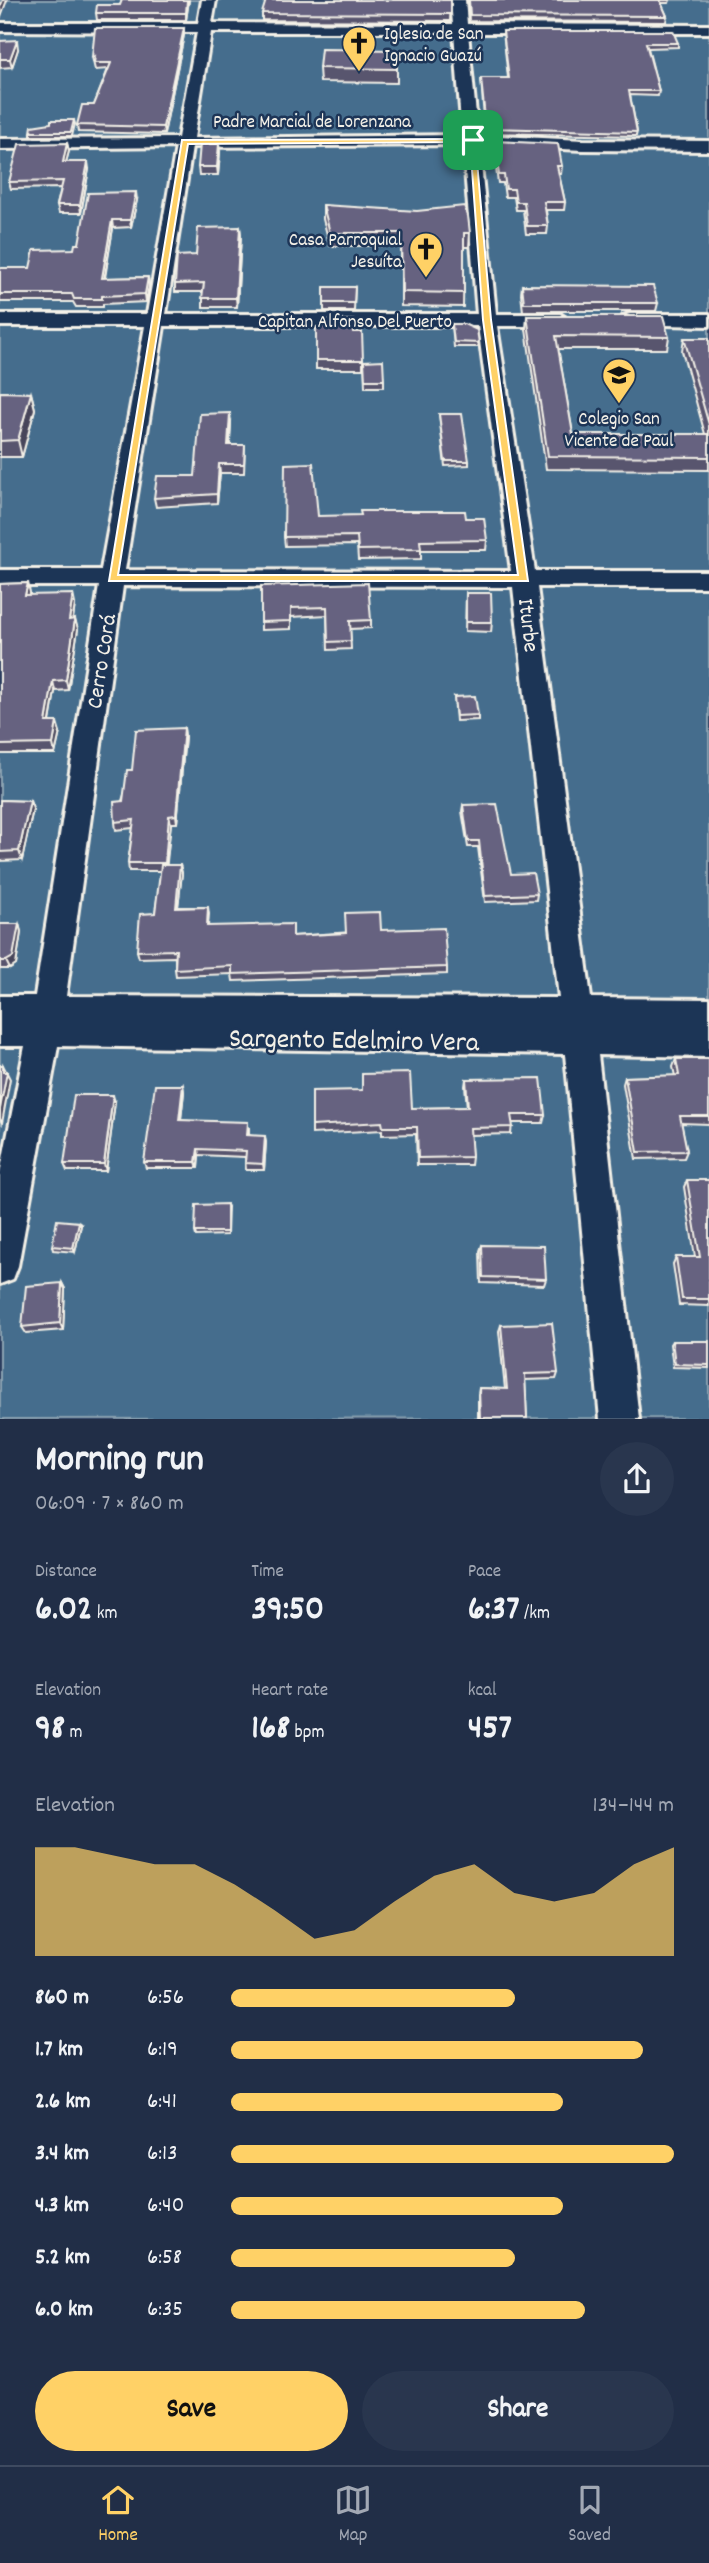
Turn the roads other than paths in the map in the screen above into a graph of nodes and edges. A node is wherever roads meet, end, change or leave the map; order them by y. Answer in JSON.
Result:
{"nodes":[{"id":1,"x":209,"y":0,"type":"edge"},
{"id":2,"x":458,"y":0,"type":"edge"},
{"id":3,"x":0,"y":27,"type":"edge"},
{"id":4,"x":203,"y":27,"type":"junction"},
{"id":5,"x":462,"y":29,"type":"junction"},
{"id":6,"x":709,"y":29,"type":"edge"},
{"id":7,"x":473,"y":140,"type":"junction"},
{"id":8,"x":185,"y":142,"type":"junction"},
{"id":9,"x":0,"y":144,"type":"edge"},
{"id":10,"x":709,"y":146,"type":"edge"},
{"id":11,"x":0,"y":320,"type":"edge"},
{"id":12,"x":157,"y":320,"type":"junction"},
{"id":13,"x":487,"y":320,"type":"junction"},
{"id":14,"x":584,"y":320,"type":"edge"},
{"id":15,"x":612,"y":320,"type":"edge"},
{"id":16,"x":709,"y":320,"type":"edge"},
{"id":17,"x":0,"y":578,"type":"edge"},
{"id":18,"x":112,"y":578,"type":"junction"},
{"id":19,"x":524,"y":579,"type":"junction"},
{"id":20,"x":709,"y":579,"type":"edge"},
{"id":21,"x":0,"y":1010,"type":"edge"},
{"id":22,"x":709,"y":1013,"type":"edge"},
{"id":23,"x":46,"y":1022,"type":"junction"},
{"id":24,"x":579,"y":1028,"type":"junction"},
{"id":25,"x":0,"y":1031,"type":"edge"},
{"id":26,"x":709,"y":1042,"type":"edge"},
{"id":27,"x":0,"y":1266,"type":"edge"},
{"id":28,"x":620,"y":1419,"type":"edge"}],
"edges":[{"from":1,"to":4,"type":"street","name":"Cerro Corá"},
{"from":2,"to":5,"type":"street","name":"Iturbe"},
{"from":3,"to":4,"type":"street"},
{"from":4,"to":5,"type":"street"},
{"from":4,"to":8,"type":"street","name":"Cerro Corá"},
{"from":5,"to":6,"type":"street"},
{"from":5,"to":7,"type":"street","name":"Iturbe"},
{"from":7,"to":8,"type":"street","name":"Padre Marcial de Lorenzana"},
{"from":7,"to":10,"type":"street","name":"Padre Marcial de Lorenzana"},
{"from":7,"to":13,"type":"street","name":"Iturbe"},
{"from":8,"to":9,"type":"street","name":"Padre Marcial de Lorenzana"},
{"from":8,"to":12,"type":"street","name":"Cerro Corá"},
{"from":11,"to":12,"type":"street","name":"Capitan Alfonso Del Puerto"},
{"from":12,"to":13,"type":"street","name":"Capitan Alfonso Del Puerto"},
{"from":12,"to":18,"type":"street","name":"Cerro Corá"},
{"from":13,"to":14,"type":"street","name":"Capitan Alfonso Del Puerto"},
{"from":13,"to":19,"type":"street","name":"Iturbe"},
{"from":15,"to":16,"type":"street"},
{"from":17,"to":18,"type":"street"},
{"from":18,"to":19,"type":"street"},
{"from":18,"to":23,"type":"street","name":"Cerro Corá"},
{"from":19,"to":20,"type":"street"},
{"from":19,"to":24,"type":"street","name":"Iturbe"},
{"from":21,"to":23,"type":"street","name":"Sargento Edelmiro Vera"},
{"from":22,"to":24,"type":"street","name":"Sargento Edelmiro Vera"},
{"from":23,"to":24,"type":"street","name":"Sargento Edelmiro Vera"},
{"from":23,"to":25,"type":"street","name":"Sargento Edelmiro Vera"},
{"from":23,"to":27,"type":"street","name":"Cerro Corá"},
{"from":24,"to":26,"type":"street","name":"Sargento Edelmiro Vera"},
{"from":24,"to":28,"type":"street","name":"Iturbe"}]}
